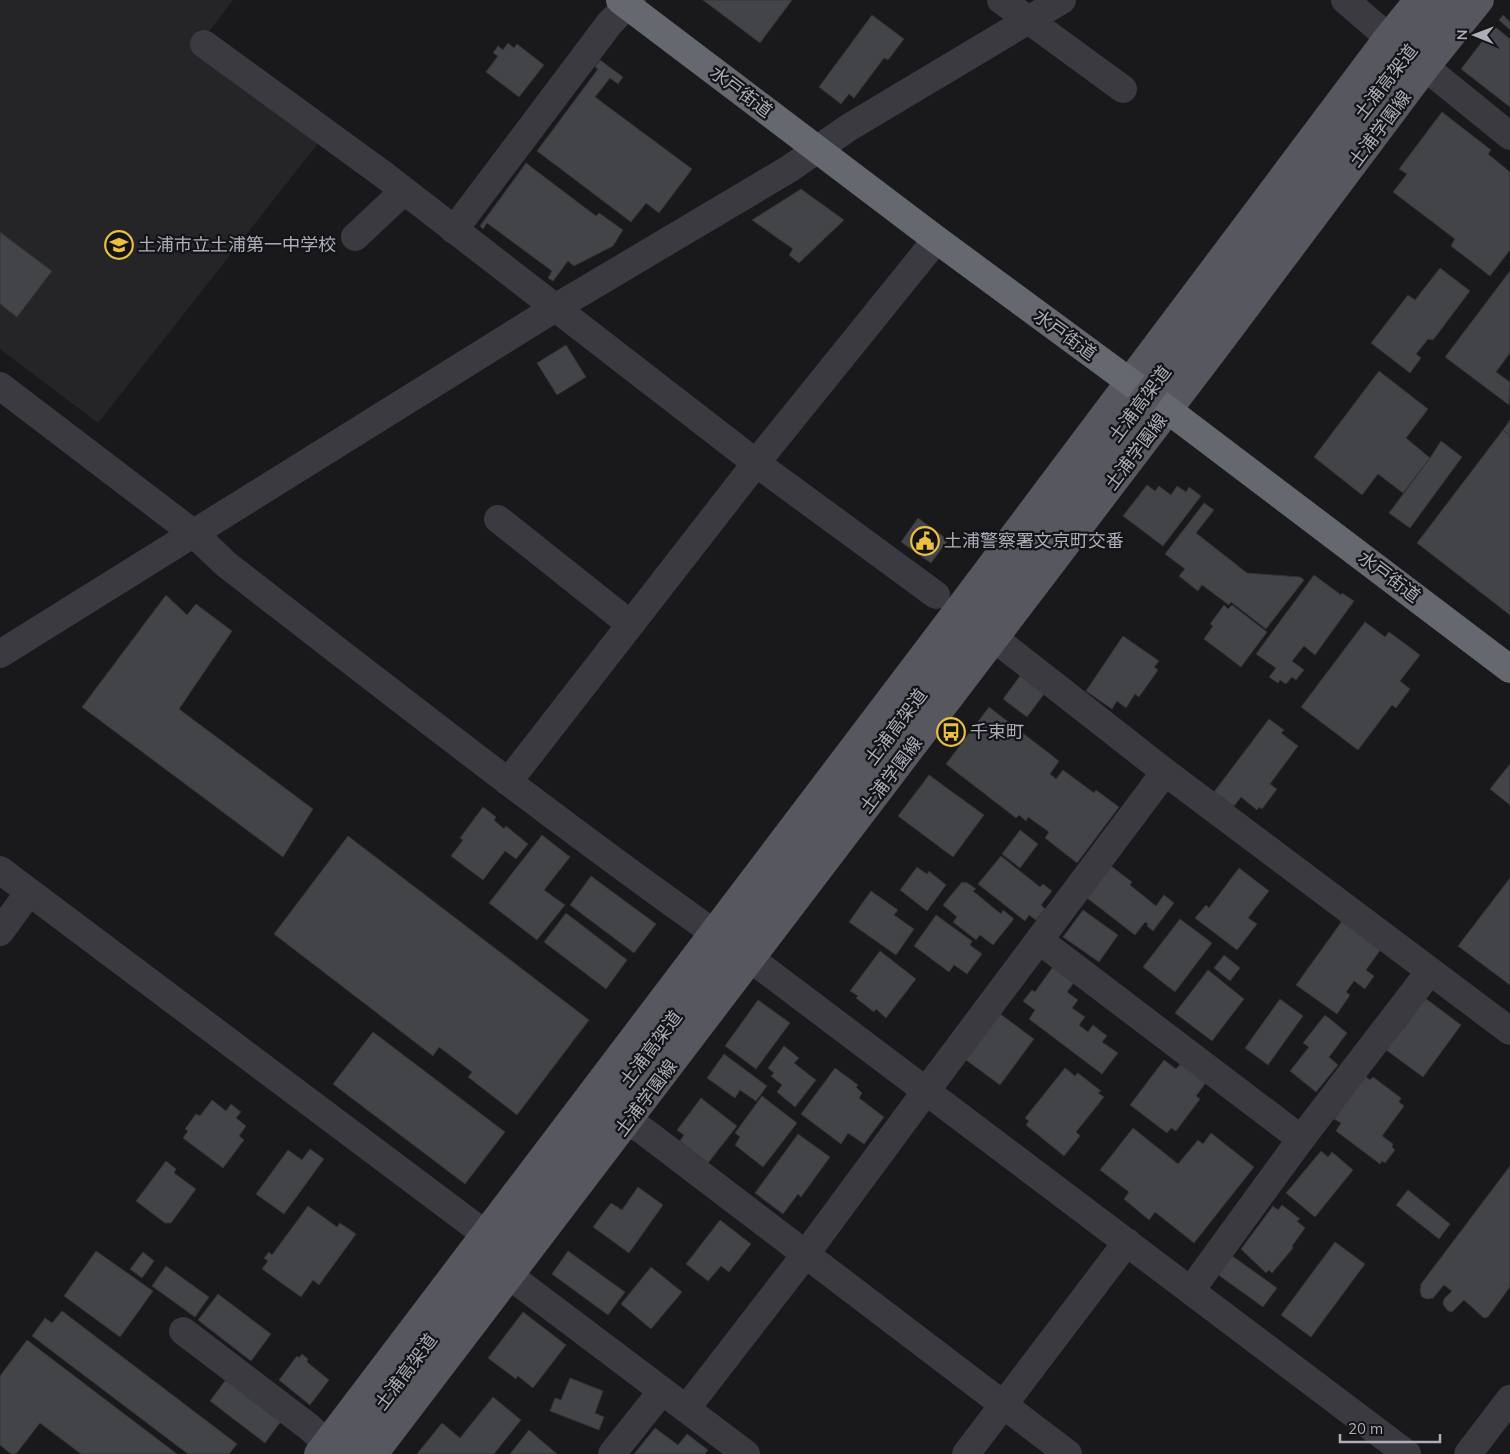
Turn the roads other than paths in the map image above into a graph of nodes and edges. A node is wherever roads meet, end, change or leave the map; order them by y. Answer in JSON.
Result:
{"nodes":[{"id":1,"x":1001,"y":0,"type":"edge"},
{"id":2,"x":1062,"y":0,"type":"edge"},
{"id":3,"x":1345,"y":0,"type":"edge"},
{"id":4,"x":1418,"y":0,"type":"edge"},
{"id":5,"x":1449,"y":0,"type":"edge"},
{"id":6,"x":1480,"y":0,"type":"edge"},
{"id":7,"x":626,"y":2,"type":"edge"},
{"id":8,"x":1028,"y":20,"type":"junction"},
{"id":9,"x":1388,"y":37,"type":"junction"},
{"id":10,"x":204,"y":44,"type":"dead end"},
{"id":11,"x":1426,"y":68,"type":"junction"},
{"id":12,"x":1123,"y":89,"type":"dead end"},
{"id":13,"x":1510,"y":136,"type":"edge"},
{"id":14,"x":817,"y":150,"type":"junction"},
{"id":15,"x":404,"y":191,"type":"junction"},
{"id":16,"x":454,"y":230,"type":"junction"},
{"id":17,"x":355,"y":237,"type":"dead end"},
{"id":18,"x":936,"y":240,"type":"junction"},
{"id":19,"x":555,"y":308,"type":"junction"},
{"id":20,"x":1129,"y":381,"type":"junction"},
{"id":21,"x":0,"y":386,"type":"edge"},
{"id":22,"x":1168,"y":410,"type":"junction"},
{"id":23,"x":756,"y":463,"type":"junction"},
{"id":24,"x":498,"y":519,"type":"dead end"},
{"id":25,"x":193,"y":533,"type":"junction"},
{"id":26,"x":936,"y":595,"type":"dead end"},
{"id":27,"x":630,"y":624,"type":"junction"},
{"id":28,"x":994,"y":638,"type":"junction"},
{"id":29,"x":0,"y":654,"type":"edge"},
{"id":30,"x":1510,"y":669,"type":"edge"},
{"id":31,"x":1165,"y":772,"type":"junction"},
{"id":32,"x":508,"y":782,"type":"junction"},
{"id":33,"x":0,"y":870,"type":"edge"},
{"id":34,"x":29,"y":892,"type":"junction"},
{"id":35,"x":0,"y":932,"type":"edge"},
{"id":36,"x":712,"y":932,"type":"junction"},
{"id":37,"x":1039,"y":940,"type":"junction"},
{"id":38,"x":751,"y":959,"type":"junction"},
{"id":39,"x":1430,"y":971,"type":"junction"},
{"id":40,"x":1510,"y":1031,"type":"edge"},
{"id":41,"x":926,"y":1091,"type":"junction"},
{"id":42,"x":628,"y":1122,"type":"junction"},
{"id":43,"x":1301,"y":1139,"type":"junction"},
{"id":44,"x":485,"y":1234,"type":"junction"},
{"id":45,"x":1127,"y":1242,"type":"junction"},
{"id":46,"x":805,"y":1255,"type":"junction"},
{"id":47,"x":510,"y":1276,"type":"junction"},
{"id":48,"x":1190,"y":1290,"type":"junction"},
{"id":49,"x":183,"y":1331,"type":"dead end"},
{"id":50,"x":662,"y":1391,"type":"junction"},
{"id":51,"x":1510,"y":1399,"type":"edge"},
{"id":52,"x":1003,"y":1405,"type":"junction"},
{"id":53,"x":686,"y":1409,"type":"junction"},
{"id":54,"x":329,"y":1450,"type":"edge"},
{"id":55,"x":374,"y":1454,"type":"edge"},
{"id":56,"x":612,"y":1454,"type":"edge"},
{"id":57,"x":746,"y":1454,"type":"edge"},
{"id":58,"x":966,"y":1454,"type":"edge"},
{"id":59,"x":1068,"y":1454,"type":"edge"},
{"id":60,"x":1407,"y":1454,"type":"edge"},
{"id":61,"x":1468,"y":1454,"type":"edge"}],
"edges":[{"from":1,"to":8,"type":"street"},
{"from":2,"to":8,"type":"street"},
{"from":3,"to":9,"type":"street"},
{"from":4,"to":9,"type":"main road"},
{"from":5,"to":54,"type":"main road","name":"土浦高架道","bridge":true},
{"from":6,"to":11,"type":"main road","name":"土浦学園線"},
{"from":7,"to":14,"type":"highway","name":"水戸街道"},
{"from":7,"to":16,"type":"street"},
{"from":8,"to":12,"type":"street"},
{"from":8,"to":14,"type":"street"},
{"from":9,"to":11,"type":"street"},
{"from":9,"to":20,"type":"main road"},
{"from":10,"to":15,"type":"street"},
{"from":11,"to":13,"type":"street"},
{"from":11,"to":22,"type":"main road","name":"土浦学園線"},
{"from":14,"to":18,"type":"highway","name":"水戸街道"},
{"from":14,"to":19,"type":"street"},
{"from":15,"to":16,"type":"street"},
{"from":15,"to":17,"type":"street"},
{"from":16,"to":19,"type":"street"},
{"from":18,"to":20,"type":"highway","name":"水戸街道"},
{"from":18,"to":23,"type":"street"},
{"from":19,"to":23,"type":"street"},
{"from":19,"to":25,"type":"street"},
{"from":20,"to":22,"type":"highway","name":"水戸街道"},
{"from":20,"to":36,"type":"main road"},
{"from":21,"to":25,"type":"street"},
{"from":22,"to":28,"type":"main road","name":"土浦学園線"},
{"from":22,"to":30,"type":"highway","name":"水戸街道"},
{"from":23,"to":26,"type":"street"},
{"from":23,"to":27,"type":"street"},
{"from":24,"to":27,"type":"street"},
{"from":25,"to":29,"type":"street"},
{"from":25,"to":32,"type":"street"},
{"from":27,"to":32,"type":"street"},
{"from":28,"to":31,"type":"street"},
{"from":28,"to":38,"type":"main road","name":"土浦学園線"},
{"from":31,"to":37,"type":"street"},
{"from":31,"to":39,"type":"street"},
{"from":32,"to":36,"type":"street"},
{"from":33,"to":34,"type":"street"},
{"from":34,"to":35,"type":"street"},
{"from":34,"to":44,"type":"street"},
{"from":36,"to":38,"type":"street"},
{"from":36,"to":44,"type":"main road"},
{"from":37,"to":41,"type":"street"},
{"from":37,"to":43,"type":"street"},
{"from":38,"to":41,"type":"street"},
{"from":38,"to":42,"type":"main road","name":"土浦学園線"},
{"from":39,"to":40,"type":"street"},
{"from":39,"to":43,"type":"street"},
{"from":41,"to":45,"type":"street"},
{"from":41,"to":46,"type":"street"},
{"from":42,"to":46,"type":"street"},
{"from":42,"to":47,"type":"main road","name":"土浦学園線"},
{"from":43,"to":48,"type":"street"},
{"from":44,"to":47,"type":"street"},
{"from":44,"to":54,"type":"main road"},
{"from":45,"to":48,"type":"street"},
{"from":45,"to":52,"type":"street"},
{"from":46,"to":52,"type":"street"},
{"from":46,"to":53,"type":"street"},
{"from":47,"to":50,"type":"street"},
{"from":47,"to":55,"type":"main road","name":"土浦学園線"},
{"from":48,"to":60,"type":"street"},
{"from":49,"to":54,"type":"street"},
{"from":50,"to":53,"type":"street"},
{"from":50,"to":56,"type":"street"},
{"from":51,"to":61,"type":"street"},
{"from":52,"to":58,"type":"street"},
{"from":52,"to":59,"type":"street"},
{"from":53,"to":57,"type":"street"}]}
